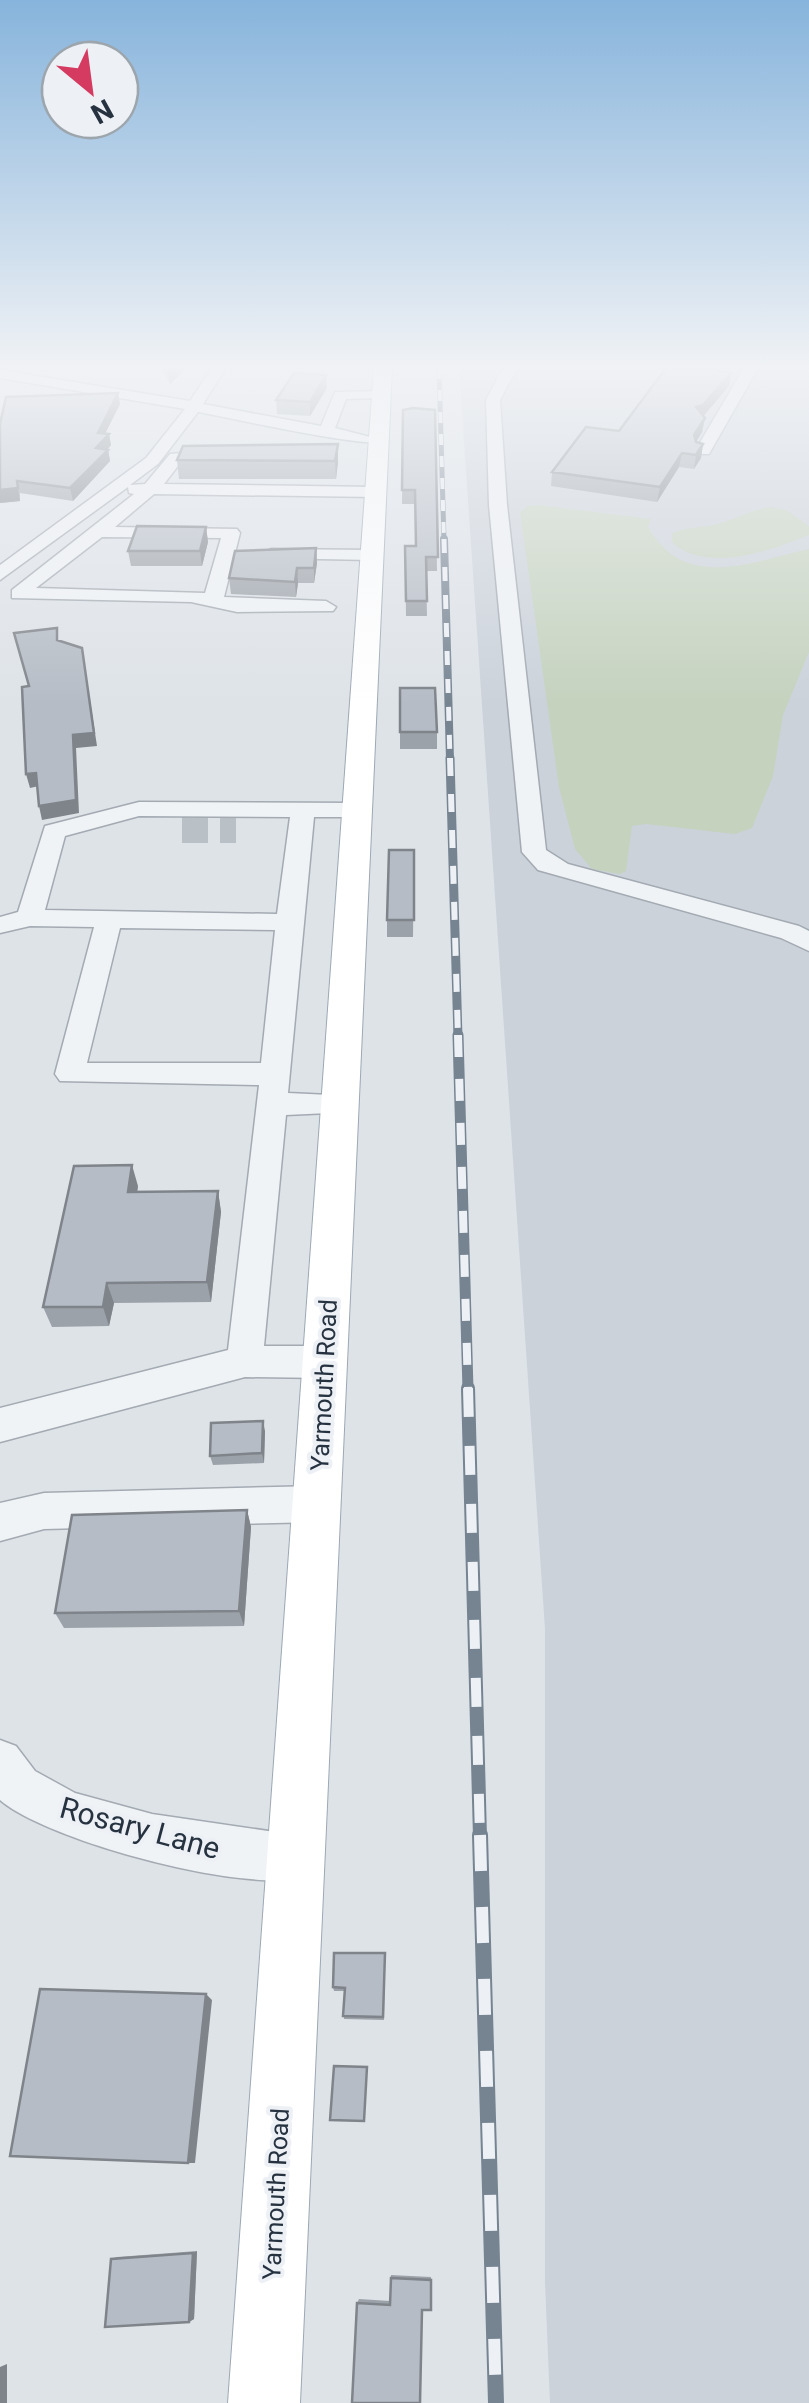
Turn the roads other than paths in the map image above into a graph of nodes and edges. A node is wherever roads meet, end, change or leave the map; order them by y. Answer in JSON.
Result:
{"nodes":[{"id":1,"x":125,"y":480,"type":"edge"},
{"id":2,"x":159,"y":480,"type":"edge"},
{"id":3,"x":355,"y":480,"type":"edge"},
{"id":4,"x":497,"y":480,"type":"edge"},
{"id":5,"x":117,"y":486,"type":"junction"},
{"id":6,"x":352,"y":486,"type":"junction"},
{"id":7,"x":147,"y":491,"type":"junction"},
{"id":8,"x":94,"y":532,"type":"junction"},
{"id":9,"x":226,"y":554,"type":"junction"},
{"id":10,"x":372,"y":555,"type":"junction"},
{"id":11,"x":4,"y":567,"type":"edge"},
{"id":12,"x":48,"y":568,"type":"junction"},
{"id":13,"x":208,"y":600,"type":"junction"},
{"id":14,"x":326,"y":607,"type":"dead end"},
{"id":15,"x":358,"y":810,"type":"junction"},
{"id":16,"x":118,"y":814,"type":"junction"},
{"id":17,"x":302,"y":820,"type":"junction"},
{"id":18,"x":182,"y":830,"type":"tunnel mouth"},
{"id":19,"x":236,"y":830,"type":"tunnel mouth"},
{"id":20,"x":30,"y":918,"type":"junction"},
{"id":21,"x":108,"y":919,"type":"junction"},
{"id":22,"x":289,"y":922,"type":"junction"},
{"id":23,"x":0,"y":926,"type":"edge"},
{"id":24,"x":809,"y":942,"type":"edge"},
{"id":25,"x":272,"y":1089,"type":"junction"},
{"id":26,"x":340,"y":1104,"type":"junction"},
{"id":27,"x":245,"y":1361,"type":"junction"},
{"id":28,"x":326,"y":1362,"type":"junction"},
{"id":29,"x":0,"y":1425,"type":"edge"},
{"id":30,"x":318,"y":1504,"type":"junction"},
{"id":31,"x":0,"y":1522,"type":"edge"},
{"id":32,"x":0,"y":1762,"type":"edge"},
{"id":33,"x":296,"y":1858,"type":"junction"},
{"id":34,"x":264,"y":2403,"type":"edge"}],
"edges":[{"from":1,"to":5,"type":"street"},
{"from":2,"to":7,"type":"street"},
{"from":3,"to":6,"type":"main road","name":"Yarmouth Road"},
{"from":4,"to":24,"type":"street"},
{"from":5,"to":7,"type":"street"},
{"from":5,"to":11,"type":"street"},
{"from":6,"to":7,"type":"street"},
{"from":6,"to":10,"type":"main road","name":"Yarmouth Road"},
{"from":7,"to":8,"type":"street"},
{"from":8,"to":9,"type":"street"},
{"from":8,"to":12,"type":"street"},
{"from":9,"to":10,"type":"street"},
{"from":9,"to":13,"type":"street"},
{"from":10,"to":15,"type":"main road","name":"Yarmouth Road"},
{"from":11,"to":12,"type":"street"},
{"from":12,"to":13,"type":"street"},
{"from":13,"to":14,"type":"street"},
{"from":15,"to":17,"type":"street"},
{"from":15,"to":26,"type":"main road","name":"Yarmouth Road"},
{"from":16,"to":17,"type":"street"},
{"from":16,"to":18,"type":"street"},
{"from":16,"to":20,"type":"street"},
{"from":17,"to":19,"type":"street"},
{"from":17,"to":22,"type":"street"},
{"from":20,"to":21,"type":"street"},
{"from":20,"to":23,"type":"street"},
{"from":21,"to":22,"type":"street"},
{"from":21,"to":25,"type":"street"},
{"from":22,"to":25,"type":"street"},
{"from":25,"to":26,"type":"street"},
{"from":25,"to":27,"type":"street"},
{"from":26,"to":28,"type":"main road","name":"Yarmouth Road"},
{"from":27,"to":28,"type":"street"},
{"from":27,"to":29,"type":"street"},
{"from":28,"to":30,"type":"main road","name":"Yarmouth Road"},
{"from":30,"to":31,"type":"street"},
{"from":30,"to":33,"type":"main road","name":"Yarmouth Road"},
{"from":32,"to":33,"type":"street","name":"Rosary Lane"},
{"from":33,"to":34,"type":"main road","name":"Yarmouth Road"}]}
